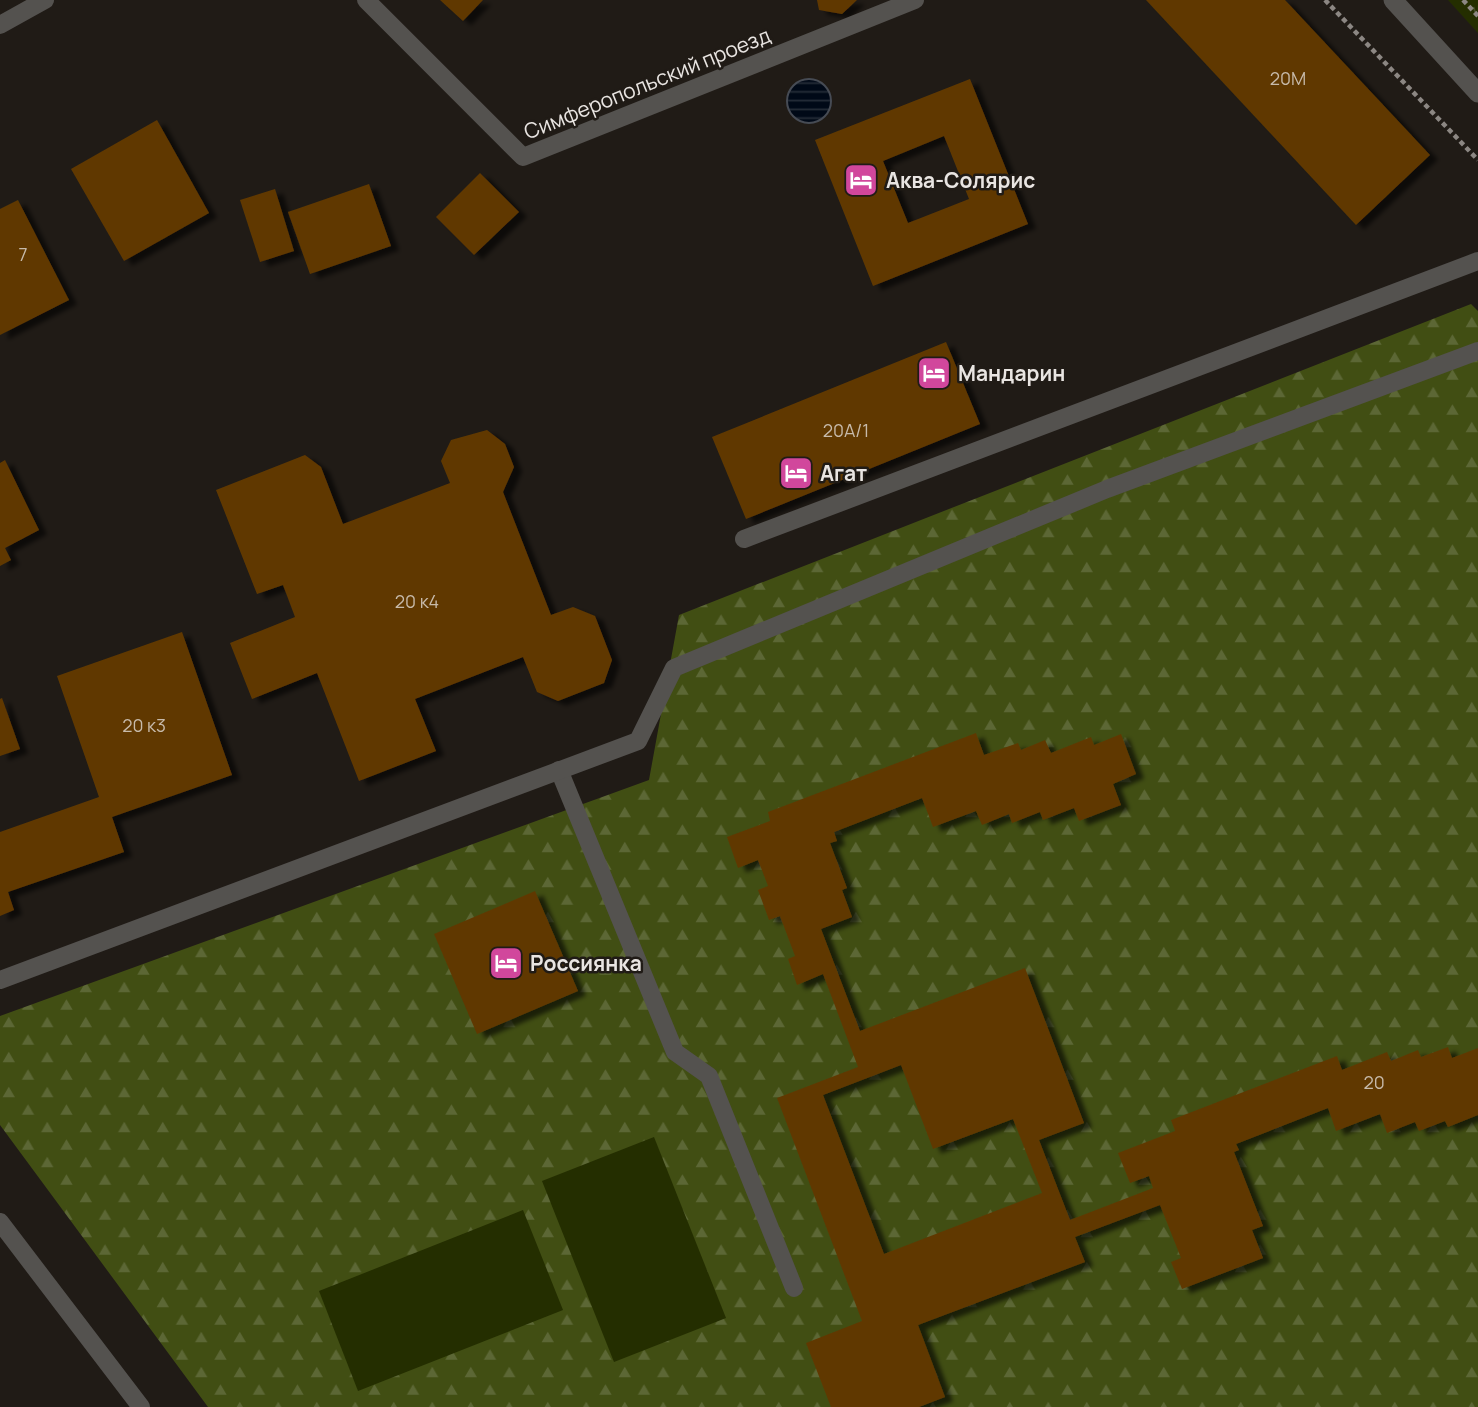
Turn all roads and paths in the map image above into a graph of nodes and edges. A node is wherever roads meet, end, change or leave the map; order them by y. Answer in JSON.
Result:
{"nodes":[{"id":1,"x":45,"y":0,"type":"edge"},
{"id":2,"x":366,"y":0,"type":"edge"},
{"id":3,"x":915,"y":0,"type":"edge"},
{"id":4,"x":1325,"y":0,"type":"edge"},
{"id":5,"x":1393,"y":0,"type":"edge"},
{"id":6,"x":1463,"y":0,"type":"edge"},
{"id":7,"x":1478,"y":16,"type":"edge"},
{"id":8,"x":0,"y":25,"type":"edge"},
{"id":9,"x":1478,"y":93,"type":"edge"},
{"id":10,"x":1478,"y":160,"type":"edge"},
{"id":11,"x":1477,"y":262,"type":"edge"},
{"id":12,"x":1478,"y":351,"type":"edge"},
{"id":13,"x":744,"y":539,"type":"dead end"},
{"id":14,"x":559,"y":770,"type":"junction"},
{"id":15,"x":0,"y":980,"type":"edge"},
{"id":16,"x":0,"y":1222,"type":"edge"},
{"id":17,"x":794,"y":1288,"type":"dead end"},
{"id":18,"x":141,"y":1407,"type":"edge"}],
"edges":[{"from":1,"to":8,"type":"lane"},
{"from":2,"to":3,"type":"lane","name":"Симферопольский проезд"},
{"from":4,"to":10,"type":"path"},
{"from":5,"to":9,"type":"street"},
{"from":6,"to":7,"type":"path"},
{"from":11,"to":13,"type":"lane"},
{"from":12,"to":14,"type":"lane"},
{"from":14,"to":15,"type":"lane"},
{"from":14,"to":17,"type":"lane"},
{"from":16,"to":18,"type":"lane"}]}
